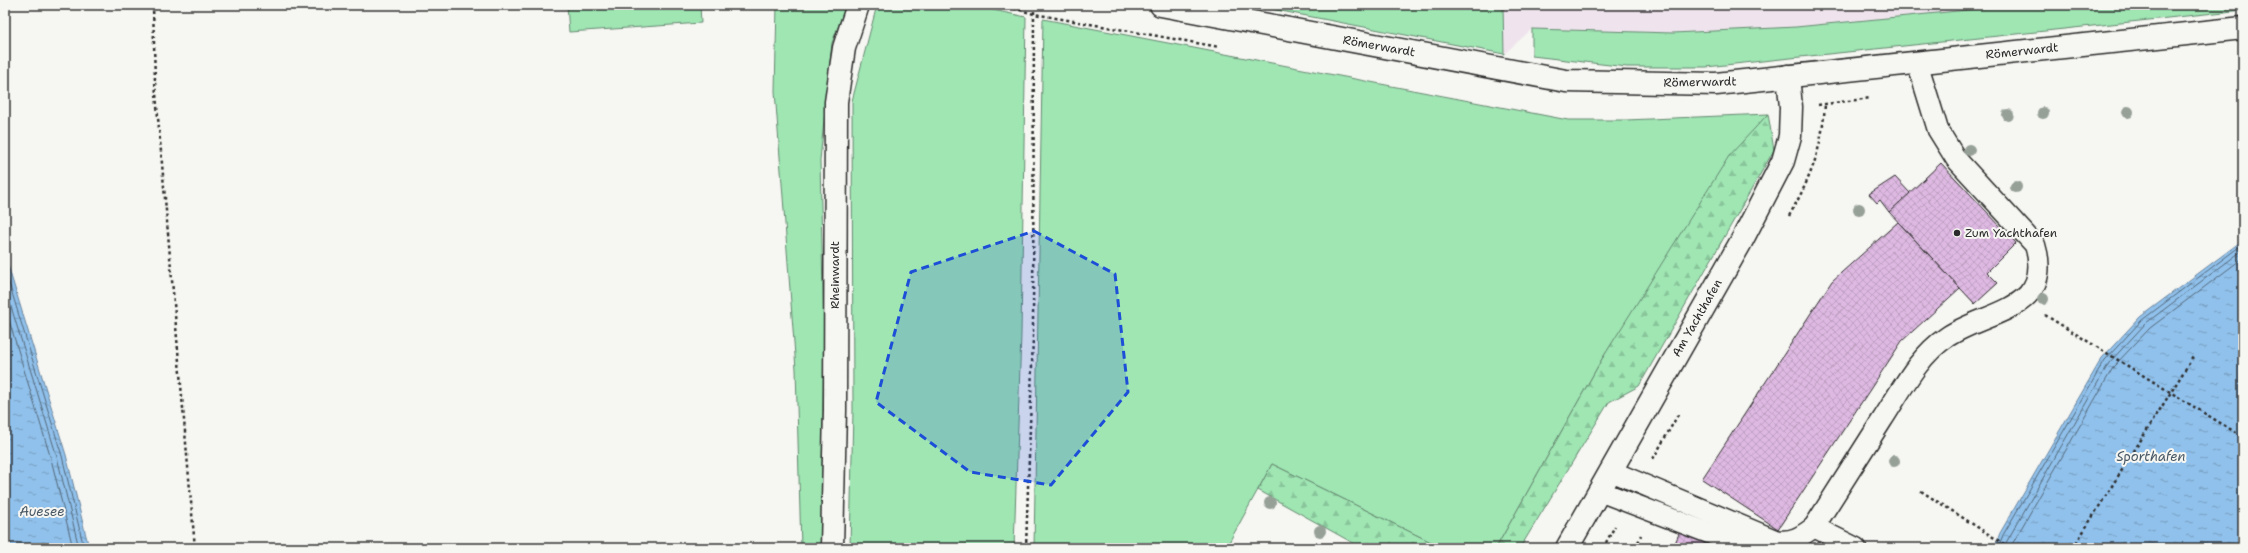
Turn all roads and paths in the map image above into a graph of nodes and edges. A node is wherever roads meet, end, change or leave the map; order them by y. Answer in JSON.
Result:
{"nodes":[{"id":1,"x":153,"y":5,"type":"edge"},
{"id":2,"x":858,"y":5,"type":"edge"},
{"id":3,"x":1034,"y":5,"type":"edge"},
{"id":4,"x":1161,"y":5,"type":"edge"},
{"id":5,"x":2243,"y":28,"type":"edge"},
{"id":6,"x":1917,"y":62,"type":"junction"},
{"id":7,"x":1788,"y":76,"type":"junction"},
{"id":8,"x":2039,"y":311,"type":"dead end"},
{"id":9,"x":2193,"y":357,"type":"dead end"},
{"id":10,"x":2172,"y":392,"type":"junction"},
{"id":11,"x":2243,"y":437,"type":"edge"},
{"id":12,"x":1611,"y":471,"type":"junction"},
{"id":13,"x":1599,"y":491,"type":"junction"},
{"id":14,"x":1921,"y":491,"type":"dead end"},
{"id":15,"x":1814,"y":527,"type":"junction"},
{"id":16,"x":195,"y":548,"type":"edge"},
{"id":17,"x":832,"y":548,"type":"edge"},
{"id":18,"x":1026,"y":548,"type":"edge"},
{"id":19,"x":1567,"y":548,"type":"edge"},
{"id":20,"x":1748,"y":548,"type":"edge"},
{"id":21,"x":1856,"y":548,"type":"edge"},
{"id":22,"x":2010,"y":548,"type":"edge"},
{"id":23,"x":2073,"y":548,"type":"edge"}],
"edges":[{"from":1,"to":16,"type":"path"},
{"from":2,"to":17,"type":"street","name":"Rheinwardt"},
{"from":3,"to":18,"type":"path"},
{"from":4,"to":7,"type":"street","name":"Römerwardt"},
{"from":5,"to":6,"type":"street","name":"Römerwardt"},
{"from":6,"to":7,"type":"street","name":"Römerwardt"},
{"from":6,"to":15,"type":"lane"},
{"from":7,"to":12,"type":"street","name":"Am Yachthafen"},
{"from":8,"to":10,"type":"path"},
{"from":9,"to":10,"type":"path"},
{"from":10,"to":11,"type":"path"},
{"from":10,"to":23,"type":"path"},
{"from":12,"to":13,"type":"street","name":"Am Yachthafen"},
{"from":12,"to":15,"type":"lane"},
{"from":13,"to":19,"type":"street","name":"Am Yachthafen"},
{"from":13,"to":20,"type":"lane"},
{"from":14,"to":22,"type":"path"},
{"from":15,"to":21,"type":"lane"}]}
